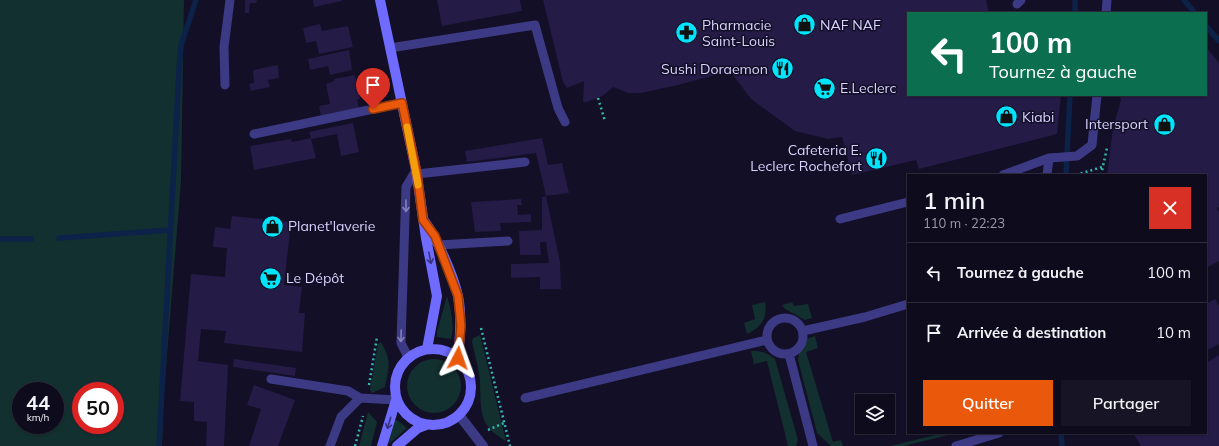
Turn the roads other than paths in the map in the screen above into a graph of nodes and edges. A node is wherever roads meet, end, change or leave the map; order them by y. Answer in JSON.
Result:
{"nodes":[{"id":1,"x":230,"y":0,"type":"edge"},
{"id":2,"x":380,"y":0,"type":"edge"},
{"id":3,"x":1107,"y":0,"type":"edge"},
{"id":4,"x":1106,"y":12,"type":"edge"},
{"id":5,"x":390,"y":48,"type":"junction"},
{"id":6,"x":225,"y":85,"type":"dead end"},
{"id":7,"x":1097,"y":96,"type":"edge"},
{"id":8,"x":402,"y":103,"type":"junction"},
{"id":9,"x":565,"y":122,"type":"dead end"},
{"id":10,"x":254,"y":134,"type":"dead end"},
{"id":11,"x":1049,"y":158,"type":"junction"},
{"id":12,"x":525,"y":162,"type":"dead end"},
{"id":13,"x":416,"y":172,"type":"junction"},
{"id":14,"x":1006,"y":174,"type":"edge"},
{"id":15,"x":1047,"y":174,"type":"edge"},
{"id":16,"x":907,"y":202,"type":"edge"},
{"id":17,"x":840,"y":219,"type":"dead end"},
{"id":18,"x":423,"y":220,"type":"junction"},
{"id":19,"x":508,"y":241,"type":"dead end"},
{"id":20,"x":438,"y":245,"type":"junction"},
{"id":21,"x":907,"y":304,"type":"edge"},
{"id":22,"x":803,"y":331,"type":"junction"},
{"id":23,"x":767,"y":340,"type":"junction"},
{"id":24,"x":427,"y":348,"type":"junction"},
{"id":25,"x":789,"y":354,"type":"junction"},
{"id":26,"x":408,"y":357,"type":"junction"},
{"id":27,"x":458,"y":358,"type":"junction"},
{"id":28,"x":271,"y":379,"type":"dead end"},
{"id":29,"x":360,"y":398,"type":"junction"},
{"id":30,"x":525,"y":398,"type":"dead end"},
{"id":31,"x":396,"y":400,"type":"junction"},
{"id":32,"x":458,"y":415,"type":"junction"},
{"id":33,"x":426,"y":425,"type":"junction"},
{"id":34,"x":996,"y":434,"type":"edge"},
{"id":35,"x":330,"y":446,"type":"edge"},
{"id":36,"x":382,"y":446,"type":"edge"},
{"id":37,"x":397,"y":446,"type":"edge"},
{"id":38,"x":483,"y":446,"type":"edge"},
{"id":39,"x":813,"y":446,"type":"edge"},
{"id":40,"x":956,"y":446,"type":"edge"}],
"edges":[{"from":1,"to":6,"type":"lane"},
{"from":2,"to":5,"type":"main road"},
{"from":3,"to":4,"type":"lane"},
{"from":5,"to":8,"type":"main road"},
{"from":5,"to":9,"type":"lane"},
{"from":7,"to":11,"type":"lane"},
{"from":8,"to":10,"type":"lane"},
{"from":8,"to":13,"type":"main road"},
{"from":11,"to":14,"type":"lane"},
{"from":11,"to":15,"type":"lane"},
{"from":12,"to":13,"type":"lane"},
{"from":13,"to":18,"type":"main road"},
{"from":13,"to":26,"type":"lane","one_way":true},
{"from":16,"to":17,"type":"lane"},
{"from":18,"to":20,"type":"main road"},
{"from":18,"to":24,"type":"main road","one_way":true},
{"from":19,"to":20,"type":"lane"},
{"from":20,"to":27,"type":"main road"},
{"from":21,"to":22,"type":"lane"},
{"from":22,"to":23,"type":"lane"},
{"from":22,"to":25,"type":"lane"},
{"from":23,"to":25,"type":"lane"},
{"from":23,"to":30,"type":"lane"},
{"from":24,"to":26,"type":"main road"},
{"from":24,"to":27,"type":"main road"},
{"from":25,"to":39,"type":"lane"},
{"from":26,"to":31,"type":"main road"},
{"from":27,"to":32,"type":"main road"},
{"from":28,"to":29,"type":"lane"},
{"from":29,"to":31,"type":"lane"},
{"from":29,"to":35,"type":"lane"},
{"from":31,"to":33,"type":"main road"},
{"from":31,"to":36,"type":"main road","one_way":true},
{"from":32,"to":33,"type":"main road"},
{"from":32,"to":38,"type":"street"},
{"from":33,"to":37,"type":"main road"},
{"from":34,"to":40,"type":"lane"}]}
